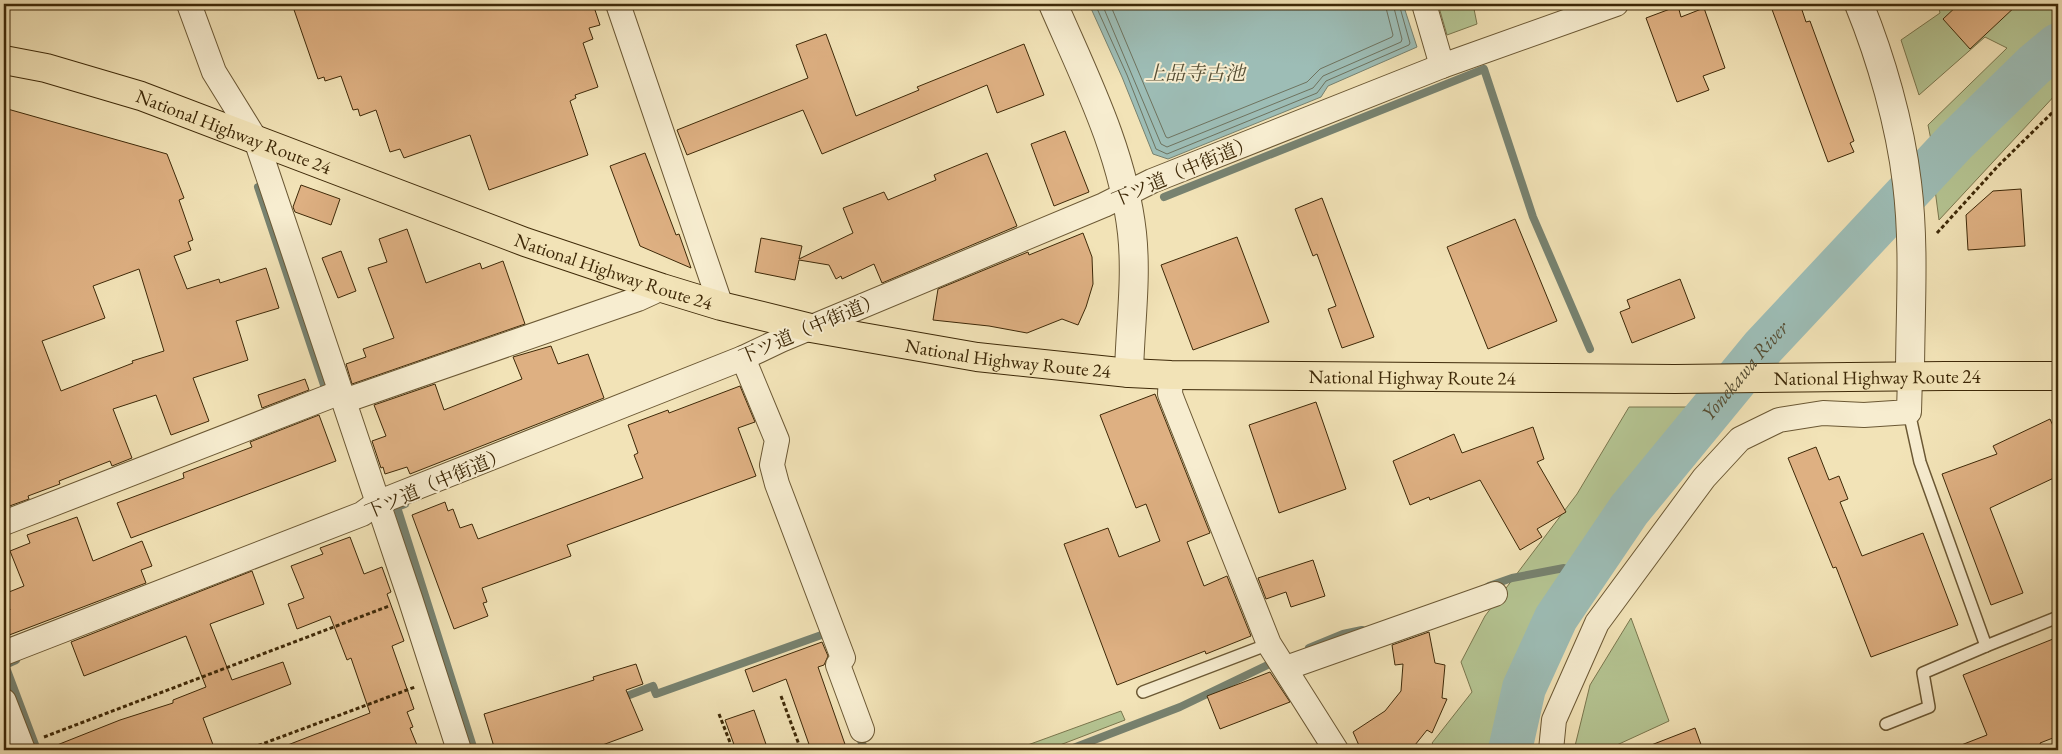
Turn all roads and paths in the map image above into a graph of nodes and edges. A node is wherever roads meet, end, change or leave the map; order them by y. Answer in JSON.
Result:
{"nodes":[{"id":1,"x":189,"y":4,"type":"edge"},
{"id":2,"x":618,"y":4,"type":"edge"},
{"id":3,"x":1053,"y":4,"type":"edge"},
{"id":4,"x":1424,"y":4,"type":"edge"},
{"id":5,"x":1616,"y":4,"type":"edge"},
{"id":6,"x":1859,"y":4,"type":"edge"},
{"id":7,"x":4,"y":60,"type":"edge"},
{"id":8,"x":1442,"y":66,"type":"junction"},
{"id":9,"x":2058,"y":107,"type":"edge"},
{"id":10,"x":256,"y":140,"type":"junction"},
{"id":11,"x":1126,"y":195,"type":"junction"},
{"id":12,"x":1912,"y":269,"type":"junction"},
{"id":13,"x":662,"y":288,"type":"junction"},
{"id":14,"x":721,"y":306,"type":"junction"},
{"id":15,"x":811,"y":328,"type":"junction"},
{"id":16,"x":743,"y":358,"type":"junction"},
{"id":17,"x":1129,"y":373,"type":"junction"},
{"id":18,"x":1171,"y":375,"type":"junction"},
{"id":19,"x":1910,"y":376,"type":"junction"},
{"id":20,"x":2058,"y":376,"type":"edge"},
{"id":21,"x":342,"y":397,"type":"junction"},
{"id":22,"x":1909,"y":412,"type":"junction"},
{"id":23,"x":377,"y":503,"type":"junction"},
{"id":24,"x":4,"y":523,"type":"edge"},
{"id":25,"x":1495,"y":594,"type":"dead end"},
{"id":26,"x":410,"y":598,"type":"junction"},
{"id":27,"x":2058,"y":617,"type":"edge"},
{"id":28,"x":1269,"y":644,"type":"junction"},
{"id":29,"x":1986,"y":646,"type":"junction"},
{"id":30,"x":4,"y":653,"type":"edge"},
{"id":31,"x":1286,"y":668,"type":"junction"},
{"id":32,"x":436,"y":679,"type":"junction"},
{"id":33,"x":1143,"y":692,"type":"dead end"},
{"id":34,"x":781,"y":696,"type":"dead end"},
{"id":35,"x":4,"y":701,"type":"edge"},
{"id":36,"x":719,"y":714,"type":"dead end"},
{"id":37,"x":1886,"y":724,"type":"dead end"},
{"id":38,"x":862,"y":730,"type":"dead end"},
{"id":39,"x":18,"y":749,"type":"edge"},
{"id":40,"x":246,"y":750,"type":"edge"},
{"id":41,"x":459,"y":750,"type":"edge"},
{"id":42,"x":732,"y":750,"type":"edge"},
{"id":43,"x":801,"y":750,"type":"edge"},
{"id":44,"x":1336,"y":750,"type":"edge"},
{"id":45,"x":1551,"y":750,"type":"edge"}],
"edges":[{"from":1,"to":10,"type":"street"},
{"from":2,"to":14,"type":"street"},
{"from":3,"to":11,"type":"street"},
{"from":4,"to":8,"type":"street"},
{"from":5,"to":8,"type":"street","name":"下ツ道（中街道）"},
{"from":6,"to":12,"type":"street"},
{"from":7,"to":10,"type":"highway","name":"National Highway Route 24"},
{"from":8,"to":11,"type":"street","name":"下ツ道（中街道）"},
{"from":9,"to":12,"type":"path"},
{"from":10,"to":13,"type":"highway","name":"National Highway Route 24"},
{"from":10,"to":21,"type":"street"},
{"from":11,"to":15,"type":"street","name":"下ツ道（中街道）"},
{"from":11,"to":17,"type":"street"},
{"from":12,"to":19,"type":"street"},
{"from":13,"to":14,"type":"highway","name":"National Highway Route 24"},
{"from":13,"to":21,"type":"street"},
{"from":14,"to":15,"type":"highway","name":"National Highway Route 24"},
{"from":15,"to":16,"type":"street","name":"下ツ道（中街道）"},
{"from":15,"to":17,"type":"highway","name":"National Highway Route 24"},
{"from":16,"to":23,"type":"street","name":"下ツ道（中街道）"},
{"from":16,"to":38,"type":"street"},
{"from":17,"to":18,"type":"highway","name":"National Highway Route 24"},
{"from":18,"to":19,"type":"highway","name":"National Highway Route 24"},
{"from":18,"to":28,"type":"street"},
{"from":19,"to":20,"type":"highway","name":"National Highway Route 24"},
{"from":19,"to":22,"type":"street"},
{"from":21,"to":23,"type":"street"},
{"from":21,"to":24,"type":"street"},
{"from":22,"to":29,"type":"lane"},
{"from":22,"to":45,"type":"street"},
{"from":23,"to":26,"type":"street"},
{"from":23,"to":30,"type":"street","name":"下ツ道（中街道）"},
{"from":25,"to":31,"type":"street"},
{"from":26,"to":32,"type":"street"},
{"from":26,"to":39,"type":"path"},
{"from":27,"to":29,"type":"lane"},
{"from":28,"to":31,"type":"street"},
{"from":28,"to":33,"type":"lane"},
{"from":29,"to":37,"type":"lane"},
{"from":31,"to":44,"type":"street"},
{"from":32,"to":40,"type":"path"},
{"from":32,"to":41,"type":"street"},
{"from":34,"to":43,"type":"path"},
{"from":35,"to":39,"type":"street"},
{"from":36,"to":42,"type":"path"}]}
